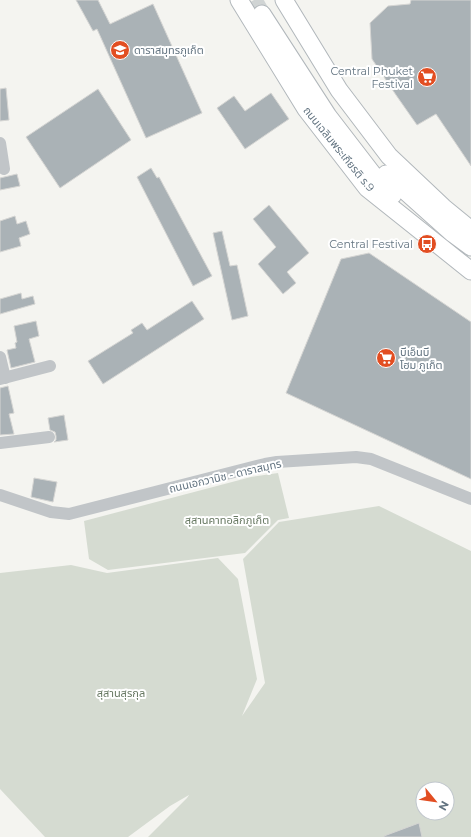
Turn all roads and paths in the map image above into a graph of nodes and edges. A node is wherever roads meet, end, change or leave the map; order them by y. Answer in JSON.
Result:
{"nodes":[{"id":1,"x":241,"y":1,"type":"edge"},
{"id":2,"x":272,"y":7,"type":"edge"},
{"id":3,"x":0,"y":143,"type":"edge"},
{"id":4,"x":4,"y":169,"type":"dead end"},
{"id":5,"x":471,"y":230,"type":"edge"},
{"id":6,"x":471,"y":247,"type":"edge"},
{"id":7,"x":471,"y":261,"type":"edge"},
{"id":8,"x":471,"y":271,"type":"edge"},
{"id":9,"x":0,"y":357,"type":"edge"},
{"id":10,"x":50,"y":366,"type":"dead end"},
{"id":11,"x":2,"y":378,"type":"edge"},
{"id":12,"x":49,"y":437,"type":"dead end"},
{"id":13,"x":0,"y":443,"type":"edge"},
{"id":14,"x":0,"y":495,"type":"edge"},
{"id":15,"x":471,"y":499,"type":"edge"}],
"edges":[{"from":1,"to":8,"type":"main road","name":"ถนนเฉลิมพระเกียรติ ร.9"},
{"from":2,"to":5,"type":"main road"},
{"from":2,"to":6,"type":"main road"},
{"from":2,"to":7,"type":"main road"},
{"from":3,"to":4,"type":"street"},
{"from":9,"to":11,"type":"street"},
{"from":10,"to":11,"type":"street"},
{"from":12,"to":13,"type":"street"},
{"from":14,"to":15,"type":"street","name":"ถนนเอกวานิช - ดาราสมุทร"}]}
